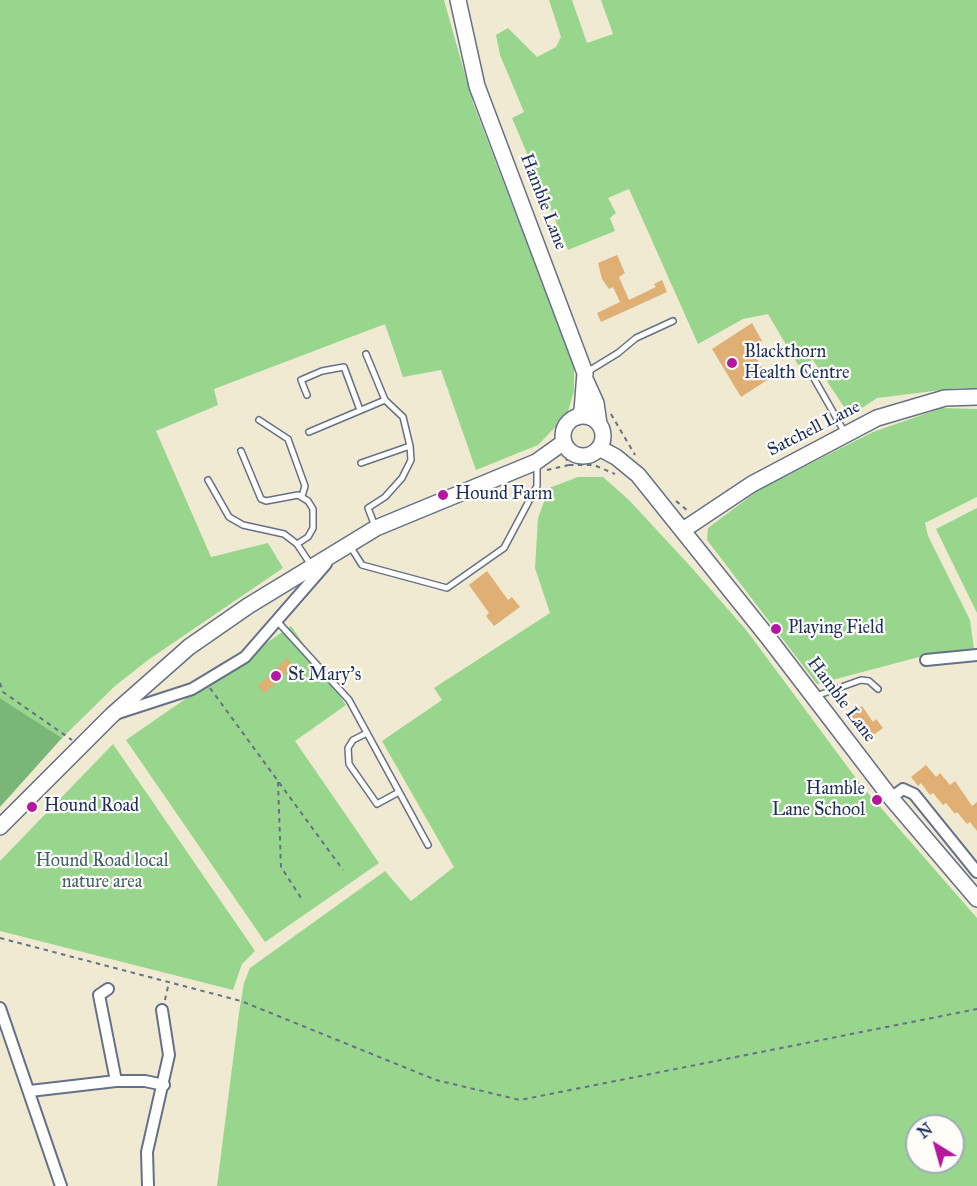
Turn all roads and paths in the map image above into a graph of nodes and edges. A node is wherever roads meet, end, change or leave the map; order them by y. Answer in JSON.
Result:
{"nodes":[{"id":1,"x":458,"y":0,"type":"edge"},
{"id":2,"x":673,"y":321,"type":"dead end"},
{"id":3,"x":366,"y":354,"type":"dead end"},
{"id":4,"x":808,"y":368,"type":"dead end"},
{"id":5,"x":586,"y":377,"type":"junction"},
{"id":6,"x":307,"y":395,"type":"dead end"},
{"id":7,"x":977,"y":397,"type":"edge"},
{"id":8,"x":384,"y":400,"type":"junction"},
{"id":9,"x":360,"y":410,"type":"junction"},
{"id":10,"x":578,"y":417,"type":"junction"},
{"id":11,"x":259,"y":420,"type":"dead end"},
{"id":12,"x":599,"y":424,"type":"junction"},
{"id":13,"x":309,"y":432,"type":"dead end"},
{"id":14,"x":845,"y":433,"type":"junction"},
{"id":15,"x":564,"y":442,"type":"junction"},
{"id":16,"x":410,"y":446,"type":"junction"},
{"id":17,"x":599,"y":448,"type":"junction"},
{"id":18,"x":241,"y":452,"type":"dead end"},
{"id":19,"x":580,"y":456,"type":"junction"},
{"id":20,"x":536,"y":462,"type":"junction"},
{"id":21,"x":361,"y":463,"type":"dead end"},
{"id":22,"x":208,"y":480,"type":"dead end"},
{"id":23,"x":302,"y":496,"type":"junction"},
{"id":24,"x":376,"y":528,"type":"junction"},
{"id":25,"x":683,"y":530,"type":"junction"},
{"id":26,"x":297,"y":544,"type":"junction"},
{"id":27,"x":346,"y":547,"type":"junction"},
{"id":28,"x":313,"y":567,"type":"junction"},
{"id":29,"x":276,"y":620,"type":"junction"},
{"id":30,"x":977,"y":655,"type":"edge"},
{"id":31,"x":926,"y":660,"type":"dead end"},
{"id":32,"x":0,"y":683,"type":"edge"},
{"id":33,"x":206,"y":683,"type":"junction"},
{"id":34,"x":878,"y":689,"type":"dead end"},
{"id":35,"x":815,"y":697,"type":"junction"},
{"id":36,"x":112,"y":715,"type":"junction"},
{"id":37,"x":367,"y":733,"type":"junction"},
{"id":38,"x":74,"y":741,"type":"dead end"},
{"id":39,"x":278,"y":781,"type":"junction"},
{"id":40,"x":399,"y":792,"type":"junction"},
{"id":41,"x":891,"y":798,"type":"junction"},
{"id":42,"x":0,"y":827,"type":"edge"},
{"id":43,"x":428,"y":845,"type":"dead end"},
{"id":44,"x":343,"y":870,"type":"dead end"},
{"id":45,"x":977,"y":872,"type":"edge"},
{"id":46,"x":977,"y":899,"type":"edge"},
{"id":47,"x":303,"y":902,"type":"dead end"},
{"id":48,"x":0,"y":938,"type":"edge"},
{"id":49,"x":169,"y":982,"type":"junction"},
{"id":50,"x":99,"y":990,"type":"dead end"},
{"id":51,"x":0,"y":1008,"type":"edge"},
{"id":52,"x":977,"y":1009,"type":"edge"},
{"id":53,"x":162,"y":1010,"type":"joint"},
{"id":54,"x":116,"y":1082,"type":"junction"},
{"id":55,"x":164,"y":1085,"type":"junction"},
{"id":56,"x":30,"y":1091,"type":"junction"},
{"id":57,"x":61,"y":1186,"type":"edge"},
{"id":58,"x":148,"y":1186,"type":"edge"}],
"edges":[{"from":1,"to":5,"type":"main road","name":"Hamble Lane"},
{"from":2,"to":5,"type":"lane"},
{"from":3,"to":8,"type":"lane"},
{"from":4,"to":14,"type":"lane"},
{"from":5,"to":10,"type":"main road","name":"Hamble Lane"},
{"from":5,"to":12,"type":"main road"},
{"from":6,"to":9,"type":"lane"},
{"from":7,"to":14,"type":"main road","name":"Satchell Lane"},
{"from":8,"to":9,"type":"lane"},
{"from":8,"to":16,"type":"lane"},
{"from":9,"to":13,"type":"lane"},
{"from":10,"to":12,"type":"main road"},
{"from":10,"to":15,"type":"main road"},
{"from":11,"to":23,"type":"lane"},
{"from":12,"to":17,"type":"main road"},
{"from":14,"to":25,"type":"main road","name":"Satchell Lane"},
{"from":15,"to":19,"type":"main road"},
{"from":15,"to":20,"type":"main road"},
{"from":16,"to":21,"type":"lane"},
{"from":16,"to":24,"type":"lane"},
{"from":17,"to":19,"type":"main road"},
{"from":17,"to":25,"type":"main road","name":"Hamble Lane"},
{"from":18,"to":23,"type":"lane"},
{"from":19,"to":20,"type":"main road"},
{"from":20,"to":24,"type":"main road"},
{"from":20,"to":27,"type":"lane"},
{"from":22,"to":26,"type":"lane"},
{"from":23,"to":26,"type":"lane"},
{"from":24,"to":27,"type":"main road"},
{"from":25,"to":35,"type":"main road","name":"Hamble Lane"},
{"from":26,"to":28,"type":"lane"},
{"from":27,"to":28,"type":"main road"},
{"from":27,"to":29,"type":"street"},
{"from":28,"to":36,"type":"main road"},
{"from":29,"to":33,"type":"street"},
{"from":29,"to":37,"type":"lane"},
{"from":30,"to":31,"type":"street"},
{"from":32,"to":38,"type":"path"},
{"from":33,"to":36,"type":"street"},
{"from":33,"to":39,"type":"path"},
{"from":34,"to":35,"type":"lane"},
{"from":35,"to":41,"type":"main road","name":"Hamble Lane"},
{"from":36,"to":42,"type":"main road"},
{"from":37,"to":40,"type":"lane"},
{"from":37,"to":40,"type":"lane"},
{"from":39,"to":44,"type":"path"},
{"from":39,"to":47,"type":"path"},
{"from":40,"to":43,"type":"lane"},
{"from":41,"to":45,"type":"street"},
{"from":41,"to":46,"type":"main road","name":"Hamble Lane"},
{"from":48,"to":49,"type":"path"},
{"from":49,"to":52,"type":"path"},
{"from":49,"to":53,"type":"path"},
{"from":50,"to":54,"type":"street"},
{"from":51,"to":56,"type":"street"},
{"from":53,"to":55,"type":"street"},
{"from":54,"to":55,"type":"street"},
{"from":54,"to":56,"type":"street"},
{"from":55,"to":58,"type":"street"},
{"from":56,"to":57,"type":"street"}]}
